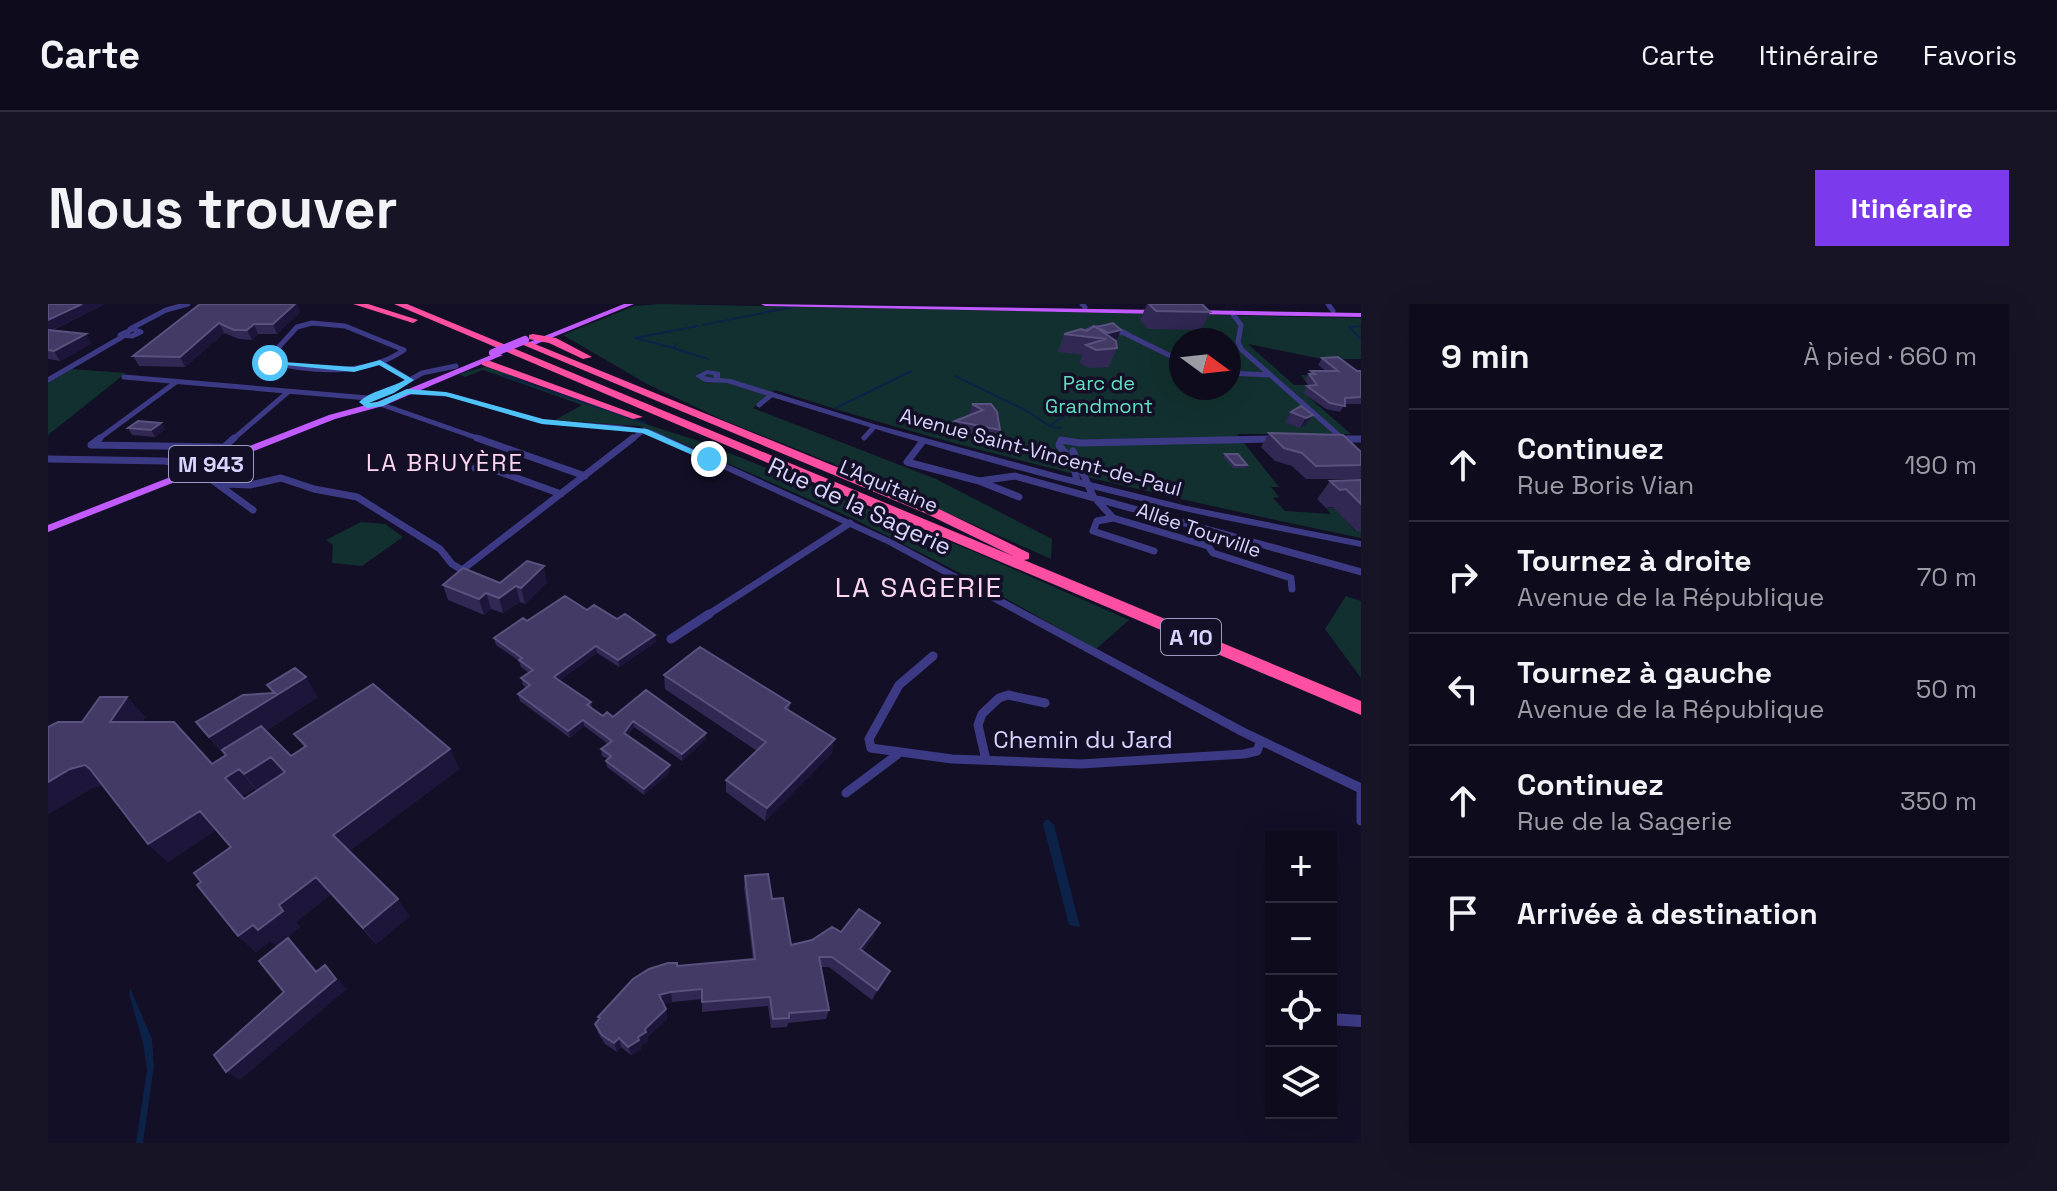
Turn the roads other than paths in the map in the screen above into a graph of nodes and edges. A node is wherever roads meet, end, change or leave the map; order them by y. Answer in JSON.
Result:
{"nodes":[{"id":1,"x":188,"y":304,"type":"edge"},
{"id":2,"x":358,"y":304,"type":"edge"},
{"id":3,"x":399,"y":304,"type":"edge"},
{"id":4,"x":415,"y":304,"type":"edge"},
{"id":5,"x":427,"y":304,"type":"edge"},
{"id":6,"x":765,"y":304,"type":"edge"},
{"id":7,"x":927,"y":304,"type":"edge"},
{"id":8,"x":1262,"y":304,"type":"edge"},
{"id":9,"x":606,"y":305,"type":"edge"},
{"id":10,"x":626,"y":305,"type":"edge"},
{"id":11,"x":1084,"y":307,"type":"edge"},
{"id":12,"x":1226,"y":308,"type":"edge"},
{"id":13,"x":1331,"y":308,"type":"edge"},
{"id":14,"x":1176,"y":310,"type":"junction"},
{"id":15,"x":1301,"y":310,"type":"junction"},
{"id":16,"x":1318,"y":311,"type":"junction"},
{"id":17,"x":1361,"y":314,"type":"edge"},
{"id":18,"x":149,"y":320,"type":"junction"},
{"id":19,"x":130,"y":329,"type":"junction"},
{"id":20,"x":141,"y":330,"type":"junction"},
{"id":21,"x":122,"y":337,"type":"junction"},
{"id":22,"x":559,"y":338,"type":"junction"},
{"id":23,"x":533,"y":340,"type":"junction"},
{"id":24,"x":1079,"y":344,"type":"edge"},
{"id":25,"x":1169,"y":355,"type":"edge"},
{"id":26,"x":489,"y":357,"type":"junction"},
{"id":27,"x":380,"y":362,"type":"junction"},
{"id":28,"x":456,"y":366,"type":"junction"},
{"id":29,"x":1241,"y":374,"type":"edge"},
{"id":30,"x":1270,"y":375,"type":"junction"},
{"id":31,"x":124,"y":377,"type":"dead end"},
{"id":32,"x":717,"y":378,"type":"dead end"},
{"id":33,"x":48,"y":380,"type":"edge"},
{"id":34,"x":410,"y":380,"type":"junction"},
{"id":35,"x":176,"y":382,"type":"junction"},
{"id":36,"x":434,"y":382,"type":"junction"},
{"id":37,"x":391,"y":391,"type":"junction"},
{"id":38,"x":288,"y":392,"type":"junction"},
{"id":39,"x":407,"y":392,"type":"junction"},
{"id":40,"x":771,"y":395,"type":"junction"},
{"id":41,"x":370,"y":403,"type":"junction"},
{"id":42,"x":759,"y":405,"type":"dead end"},
{"id":43,"x":492,"y":407,"type":"junction"},
{"id":44,"x":874,"y":427,"type":"junction"},
{"id":45,"x":730,"y":428,"type":"junction"},
{"id":46,"x":644,"y":430,"type":"junction"},
{"id":47,"x":864,"y":438,"type":"dead end"},
{"id":48,"x":1292,"y":439,"type":"edge"},
{"id":49,"x":1330,"y":439,"type":"edge"},
{"id":50,"x":1343,"y":439,"type":"junction"},
{"id":51,"x":1361,"y":439,"type":"edge"},
{"id":52,"x":923,"y":441,"type":"junction"},
{"id":53,"x":1080,"y":443,"type":"junction"},
{"id":54,"x":729,"y":449,"type":"junction"},
{"id":55,"x":1069,"y":450,"type":"junction"},
{"id":56,"x":48,"y":459,"type":"edge"},
{"id":57,"x":475,"y":468,"type":"dead end"},
{"id":58,"x":197,"y":469,"type":"junction"},
{"id":59,"x":585,"y":476,"type":"junction"},
{"id":60,"x":979,"y":481,"type":"junction"},
{"id":61,"x":1077,"y":481,"type":"junction"},
{"id":62,"x":244,"y":485,"type":"junction"},
{"id":63,"x":1089,"y":485,"type":"junction"},
{"id":64,"x":561,"y":494,"type":"junction"},
{"id":65,"x":1107,"y":494,"type":"junction"},
{"id":66,"x":238,"y":495,"type":"junction"},
{"id":67,"x":1093,"y":496,"type":"junction"},
{"id":68,"x":1019,"y":497,"type":"dead end"},
{"id":69,"x":253,"y":510,"type":"dead end"},
{"id":70,"x":1113,"y":518,"type":"junction"},
{"id":71,"x":850,"y":523,"type":"junction"},
{"id":72,"x":48,"y":526,"type":"edge"},
{"id":73,"x":1361,"y":544,"type":"edge"},
{"id":74,"x":1154,"y":551,"type":"dead end"},
{"id":75,"x":1024,"y":562,"type":"junction"},
{"id":76,"x":1361,"y":572,"type":"edge"},
{"id":77,"x":1292,"y":589,"type":"dead end"},
{"id":78,"x":671,"y":639,"type":"dead end"},
{"id":79,"x":933,"y":656,"type":"dead end"},
{"id":80,"x":1361,"y":695,"type":"edge"},
{"id":81,"x":1045,"y":703,"type":"dead end"},
{"id":82,"x":1361,"y":708,"type":"edge"},
{"id":83,"x":1261,"y":741,"type":"junction"},
{"id":84,"x":898,"y":754,"type":"junction"},
{"id":85,"x":986,"y":760,"type":"junction"},
{"id":86,"x":1361,"y":792,"type":"edge"},
{"id":87,"x":846,"y":793,"type":"dead end"},
{"id":88,"x":1361,"y":821,"type":"edge"},
{"id":89,"x":1337,"y":1019,"type":"edge"},
{"id":90,"x":1361,"y":1021,"type":"edge"}],
"edges":[{"from":1,"to":18,"type":"street"},
{"from":2,"to":54,"type":"highway"},
{"from":3,"to":75,"type":"highway","name":"L'Aquitaine","number":"A 10"},
{"from":4,"to":75,"type":"highway","name":"L'Aquitaine","number":"A 10"},
{"from":5,"to":45,"type":"highway"},
{"from":6,"to":11,"type":"main road"},
{"from":7,"to":11,"type":"main road"},
{"from":8,"to":15,"type":"main road"},
{"from":9,"to":23,"type":"main road","number":"M 943"},
{"from":10,"to":22,"type":"main road"},
{"from":11,"to":14,"type":"main road"},
{"from":11,"to":14,"type":"main road"},
{"from":12,"to":14,"type":"main road"},
{"from":12,"to":15,"type":"main road"},
{"from":12,"to":16,"type":"main road"},
{"from":12,"to":17,"type":"main road"},
{"from":12,"to":30,"type":"street"},
{"from":13,"to":16,"type":"main road"},
{"from":13,"to":17,"type":"main road"},
{"from":15,"to":16,"type":"main road"},
{"from":18,"to":19,"type":"street"},
{"from":18,"to":20,"type":"street"},
{"from":19,"to":20,"type":"street"},
{"from":19,"to":21,"type":"street"},
{"from":20,"to":21,"type":"street"},
{"from":21,"to":33,"type":"street"},
{"from":22,"to":23,"type":"highway"},
{"from":22,"to":45,"type":"highway"},
{"from":23,"to":26,"type":"main road","number":"M 943","bridge":true},
{"from":24,"to":25,"type":"street"},
{"from":26,"to":28,"type":"main road","number":"M 943"},
{"from":26,"to":36,"type":"main road","number":"M 943"},
{"from":26,"to":54,"type":"highway"},
{"from":27,"to":27,"type":"street"},
{"from":27,"to":34,"type":"street"},
{"from":28,"to":34,"type":"street"},
{"from":28,"to":37,"type":"main road","number":"M 943"},
{"from":29,"to":30,"type":"street"},
{"from":30,"to":50,"type":"street"},
{"from":31,"to":35,"type":"street"},
{"from":32,"to":40,"type":"street","name":"Avenue Saint-Vincent-de-Paul"},
{"from":34,"to":37,"type":"street"},
{"from":35,"to":38,"type":"street"},
{"from":35,"to":38,"type":"street"},
{"from":36,"to":39,"type":"main road","number":"M 943"},
{"from":36,"to":43,"type":"street","name":"Rue de la Sagerie"},
{"from":37,"to":41,"type":"main road","number":"M 943"},
{"from":38,"to":41,"type":"street"},
{"from":39,"to":41,"type":"main road","number":"M 943"},
{"from":39,"to":43,"type":"street","name":"Rue de la Sagerie"},
{"from":40,"to":42,"type":"street"},
{"from":40,"to":44,"type":"street","name":"Avenue Saint-Vincent-de-Paul"},
{"from":41,"to":58,"type":"main road","number":"M 943"},
{"from":41,"to":59,"type":"street"},
{"from":43,"to":46,"type":"street","name":"Rue de la Sagerie"},
{"from":44,"to":47,"type":"street"},
{"from":44,"to":52,"type":"street","name":"Avenue Saint-Vincent-de-Paul"},
{"from":45,"to":75,"type":"highway"},
{"from":46,"to":59,"type":"street"},
{"from":46,"to":71,"type":"street","name":"Rue de la Sagerie"},
{"from":48,"to":53,"type":"street"},
{"from":49,"to":50,"type":"street"},
{"from":50,"to":51,"type":"street"},
{"from":52,"to":60,"type":"street"},
{"from":52,"to":61,"type":"street","name":"Avenue Saint-Vincent-de-Paul"},
{"from":53,"to":55,"type":"street"},
{"from":53,"to":55,"type":"street"},
{"from":54,"to":75,"type":"highway"},
{"from":55,"to":61,"type":"street"},
{"from":55,"to":63,"type":"street"},
{"from":56,"to":58,"type":"street"},
{"from":57,"to":64,"type":"street"},
{"from":58,"to":62,"type":"street"},
{"from":58,"to":66,"type":"street"},
{"from":58,"to":72,"type":"main road","number":"M 943"},
{"from":59,"to":64,"type":"street"},
{"from":60,"to":67,"type":"street"},
{"from":60,"to":68,"type":"street"},
{"from":61,"to":63,"type":"street","name":"Avenue Saint-Vincent-de-Paul"},
{"from":62,"to":64,"type":"street"},
{"from":62,"to":66,"type":"street"},
{"from":63,"to":65,"type":"street","name":"Avenue Saint-Vincent-de-Paul"},
{"from":63,"to":67,"type":"street"},
{"from":65,"to":67,"type":"street"},
{"from":65,"to":73,"type":"street","name":"Avenue Saint-Vincent-de-Paul"},
{"from":65,"to":76,"type":"street"},
{"from":66,"to":69,"type":"street"},
{"from":67,"to":70,"type":"street","name":"Allée Tourville"},
{"from":70,"to":74,"type":"street"},
{"from":70,"to":77,"type":"street","name":"Allée Tourville"},
{"from":71,"to":78,"type":"street"},
{"from":71,"to":83,"type":"street","name":"Rue de la Sagerie"},
{"from":75,"to":80,"type":"highway","name":"L'Aquitaine","number":"A 10"},
{"from":75,"to":82,"type":"highway","name":"L'Aquitaine","number":"A 10"},
{"from":79,"to":84,"type":"street","name":"Chemin du Jard"},
{"from":81,"to":85,"type":"street"},
{"from":83,"to":85,"type":"street","name":"Chemin du Jard"},
{"from":83,"to":86,"type":"street","name":"Rue de la Sagerie"},
{"from":84,"to":85,"type":"street","name":"Chemin du Jard"},
{"from":84,"to":87,"type":"street"},
{"from":86,"to":88,"type":"street"},
{"from":89,"to":90,"type":"street"}]}
